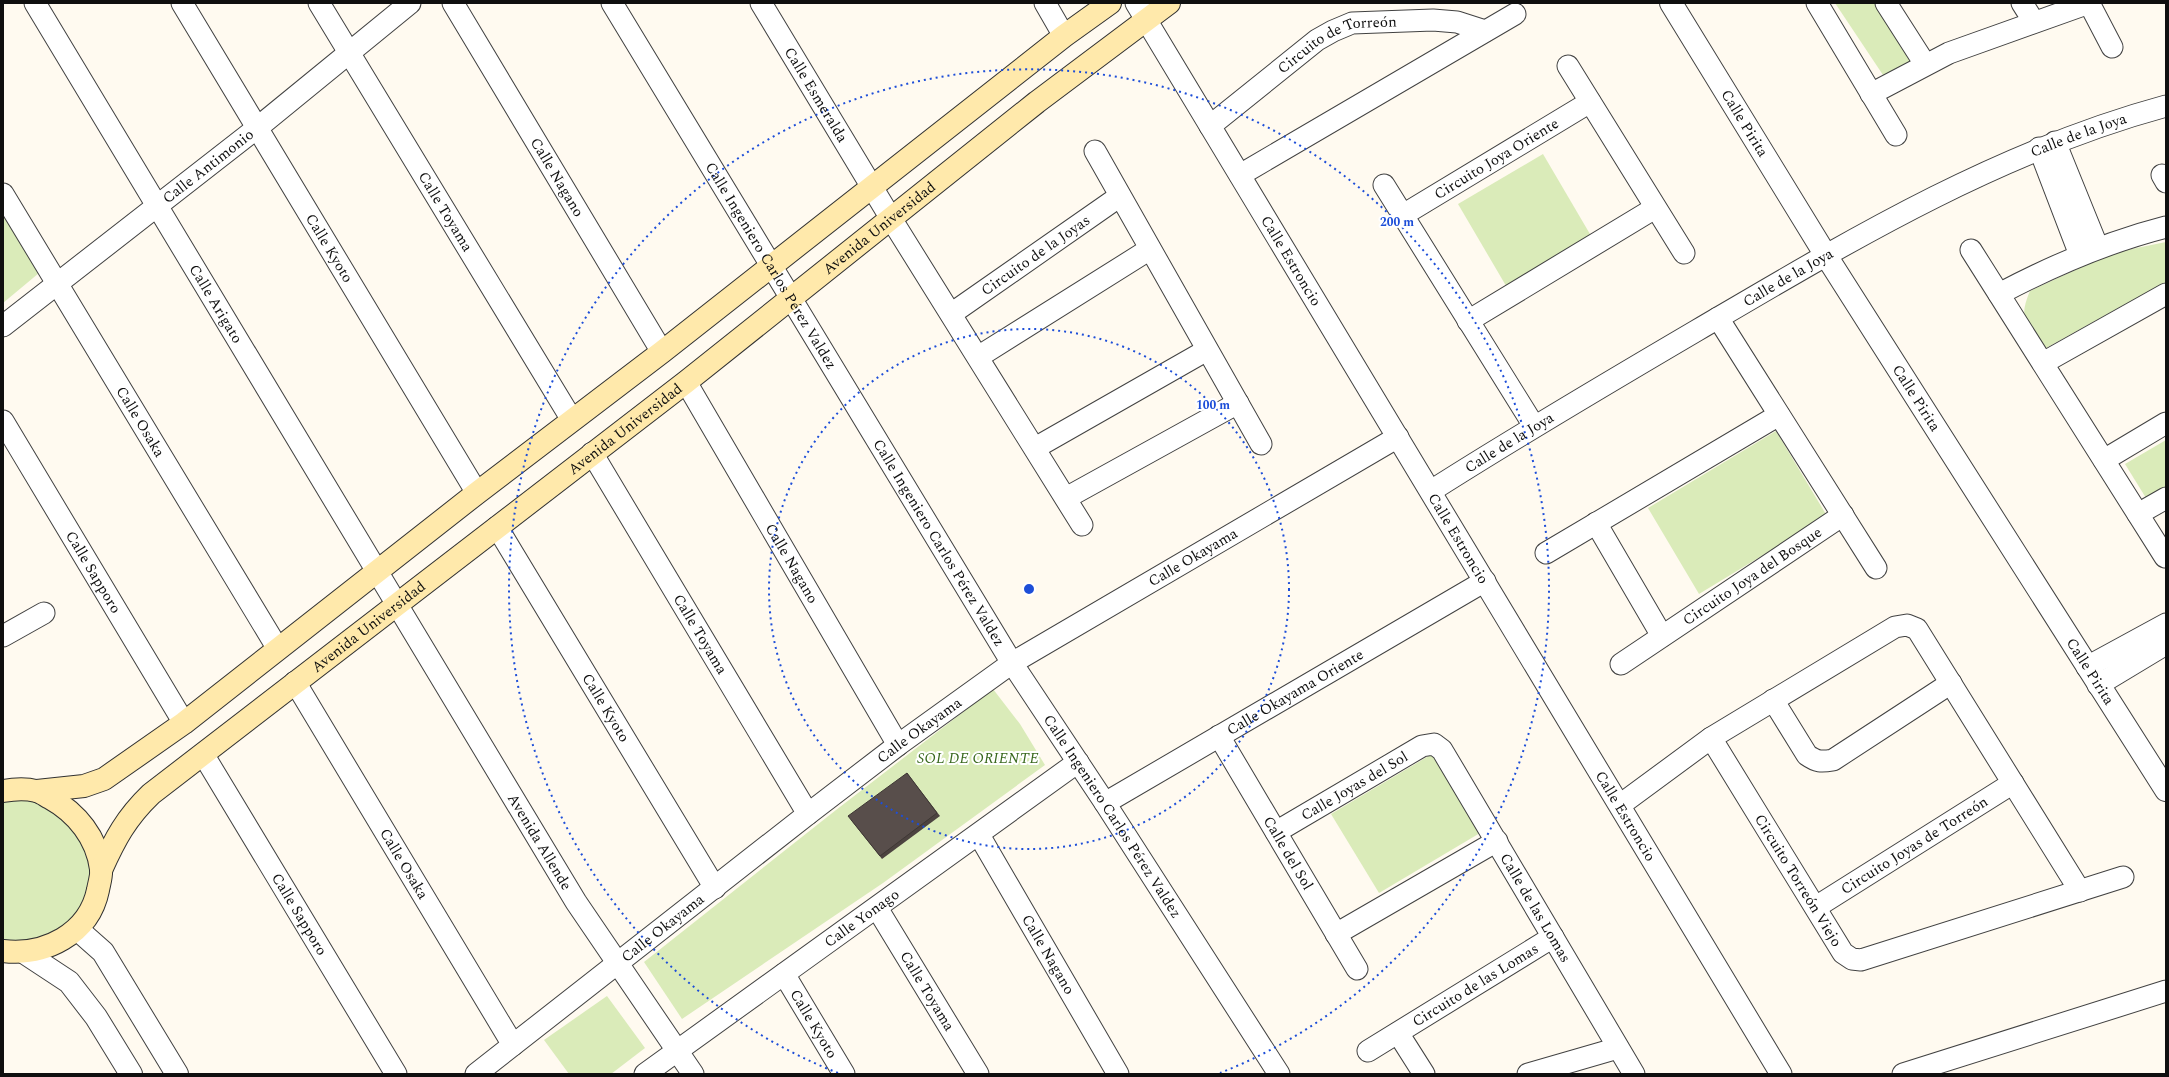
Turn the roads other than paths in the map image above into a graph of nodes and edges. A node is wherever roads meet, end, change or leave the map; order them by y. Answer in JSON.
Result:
{"nodes":[{"id":1,"x":35,"y":3,"type":"edge"},
{"id":2,"x":182,"y":3,"type":"edge"},
{"id":3,"x":319,"y":3,"type":"edge"},
{"id":4,"x":410,"y":3,"type":"edge"},
{"id":5,"x":453,"y":3,"type":"edge"},
{"id":6,"x":612,"y":3,"type":"edge"},
{"id":7,"x":761,"y":3,"type":"edge"},
{"id":8,"x":1045,"y":3,"type":"edge"},
{"id":9,"x":1110,"y":3,"type":"edge"},
{"id":10,"x":1170,"y":3,"type":"edge"},
{"id":11,"x":1671,"y":3,"type":"edge"},
{"id":12,"x":1817,"y":3,"type":"edge"},
{"id":13,"x":1886,"y":3,"type":"edge"},
{"id":14,"x":2022,"y":3,"type":"edge"},
{"id":15,"x":2089,"y":3,"type":"edge"},
{"id":16,"x":1141,"y":12,"type":"edge"},
{"id":17,"x":1515,"y":14,"type":"dead end"},
{"id":18,"x":2034,"y":22,"type":"junction"},
{"id":19,"x":1485,"y":31,"type":"junction"},
{"id":20,"x":1064,"y":36,"type":"junction"},
{"id":21,"x":2112,"y":47,"type":"dead end"},
{"id":22,"x":350,"y":53,"type":"junction"},
{"id":23,"x":1925,"y":64,"type":"junction"},
{"id":24,"x":1568,"y":66,"type":"dead end"},
{"id":25,"x":1871,"y":94,"type":"junction"},
{"id":26,"x":1590,"y":102,"type":"junction"},
{"id":27,"x":2166,"y":106,"type":"edge"},
{"id":28,"x":1210,"y":126,"type":"junction"},
{"id":29,"x":257,"y":128,"type":"junction"},
{"id":30,"x":1896,"y":135,"type":"dead end"},
{"id":31,"x":2047,"y":145,"type":"junction"},
{"id":32,"x":1094,"y":151,"type":"dead end"},
{"id":33,"x":1240,"y":174,"type":"junction"},
{"id":34,"x":1384,"y":184,"type":"dead end"},
{"id":35,"x":872,"y":187,"type":"junction"},
{"id":36,"x":3,"y":194,"type":"edge"},
{"id":37,"x":1120,"y":196,"type":"junction"},
{"id":38,"x":157,"y":205,"type":"junction"},
{"id":39,"x":1655,"y":208,"type":"junction"},
{"id":40,"x":1403,"y":215,"type":"junction"},
{"id":41,"x":890,"y":217,"type":"junction"},
{"id":42,"x":2166,"y":227,"type":"edge"},
{"id":43,"x":1150,"y":248,"type":"junction"},
{"id":44,"x":1972,"y":250,"type":"dead end"},
{"id":45,"x":2089,"y":251,"type":"junction"},
{"id":46,"x":1684,"y":253,"type":"dead end"},
{"id":47,"x":1825,"y":254,"type":"junction"},
{"id":48,"x":770,"y":266,"type":"junction"},
{"id":49,"x":57,"y":283,"type":"junction"},
{"id":50,"x":1999,"y":294,"type":"junction"},
{"id":51,"x":2166,"y":294,"type":"edge"},
{"id":52,"x":790,"y":299,"type":"junction"},
{"id":53,"x":951,"y":314,"type":"junction"},
{"id":54,"x":1718,"y":318,"type":"junction"},
{"id":55,"x":1468,"y":321,"type":"junction"},
{"id":56,"x":3,"y":326,"type":"edge"},
{"id":57,"x":1207,"y":350,"type":"junction"},
{"id":58,"x":662,"y":352,"type":"junction"},
{"id":59,"x":978,"y":357,"type":"junction"},
{"id":60,"x":2043,"y":363,"type":"junction"},
{"id":61,"x":686,"y":382,"type":"junction"},
{"id":62,"x":1238,"y":403,"type":"junction"},
{"id":63,"x":1779,"y":415,"type":"junction"},
{"id":64,"x":572,"y":420,"type":"junction"},
{"id":65,"x":3,"y":422,"type":"edge"},
{"id":66,"x":2166,"y":423,"type":"edge"},
{"id":67,"x":1534,"y":426,"type":"junction"},
{"id":68,"x":1398,"y":437,"type":"junction"},
{"id":69,"x":1261,"y":444,"type":"dead end"},
{"id":70,"x":1034,"y":448,"type":"junction"},
{"id":71,"x":592,"y":453,"type":"junction"},
{"id":72,"x":2104,"y":460,"type":"junction"},
{"id":73,"x":1431,"y":491,"type":"junction"},
{"id":74,"x":476,"y":493,"type":"junction"},
{"id":75,"x":1066,"y":498,"type":"junction"},
{"id":76,"x":2166,"y":498,"type":"edge"},
{"id":77,"x":2138,"y":514,"type":"junction"},
{"id":78,"x":1843,"y":515,"type":"junction"},
{"id":79,"x":1596,"y":524,"type":"junction"},
{"id":80,"x":1082,"y":525,"type":"dead end"},
{"id":81,"x":497,"y":527,"type":"junction"},
{"id":82,"x":1546,"y":553,"type":"dead end"},
{"id":83,"x":2164,"y":557,"type":"dead end"},
{"id":84,"x":1876,"y":568,"type":"dead end"},
{"id":85,"x":378,"y":572,"type":"junction"},
{"id":86,"x":1485,"y":581,"type":"junction"},
{"id":87,"x":397,"y":604,"type":"junction"},
{"id":88,"x":44,"y":613,"type":"dead end"},
{"id":89,"x":2166,"y":624,"type":"edge"},
{"id":90,"x":3,"y":636,"type":"edge"},
{"id":91,"x":1662,"y":636,"type":"junction"},
{"id":92,"x":2166,"y":644,"type":"edge"},
{"id":93,"x":278,"y":649,"type":"junction"},
{"id":94,"x":1012,"y":663,"type":"junction"},
{"id":95,"x":1621,"y":664,"type":"dead end"},
{"id":96,"x":2093,"y":676,"type":"junction"},
{"id":97,"x":296,"y":682,"type":"junction"},
{"id":98,"x":1951,"y":682,"type":"junction"},
{"id":99,"x":1773,"y":700,"type":"junction"},
{"id":100,"x":184,"y":723,"type":"junction"},
{"id":101,"x":1219,"y":736,"type":"junction"},
{"id":102,"x":1711,"y":738,"type":"junction"},
{"id":103,"x":1434,"y":744,"type":"joint"},
{"id":104,"x":898,"y":745,"type":"junction"},
{"id":105,"x":203,"y":754,"type":"junction"},
{"id":106,"x":1078,"y":762,"type":"junction"},
{"id":107,"x":2013,"y":782,"type":"junction"},
{"id":108,"x":2166,"y":790,"type":"edge"},
{"id":109,"x":37,"y":791,"type":"junction"},
{"id":110,"x":3,"y":792,"type":"edge"},
{"id":111,"x":1105,"y":803,"type":"junction"},
{"id":112,"x":1620,"y":805,"type":"junction"},
{"id":113,"x":808,"y":814,"type":"junction"},
{"id":114,"x":1276,"y":832,"type":"junction"},
{"id":115,"x":979,"y":835,"type":"junction"},
{"id":116,"x":1497,"y":841,"type":"junction"},
{"id":117,"x":102,"y":870,"type":"junction"},
{"id":118,"x":2123,"y":877,"type":"dead end"},
{"id":119,"x":714,"y":888,"type":"junction"},
{"id":120,"x":2080,"y":891,"type":"junction"},
{"id":121,"x":1816,"y":907,"type":"junction"},
{"id":122,"x":877,"y":908,"type":"junction"},
{"id":123,"x":77,"y":930,"type":"junction"},
{"id":124,"x":1336,"y":934,"type":"junction"},
{"id":125,"x":1553,"y":937,"type":"junction"},
{"id":126,"x":3,"y":951,"type":"edge"},
{"id":127,"x":25,"y":952,"type":"junction"},
{"id":128,"x":618,"y":964,"type":"junction"},
{"id":129,"x":1358,"y":969,"type":"dead end"},
{"id":130,"x":784,"y":974,"type":"junction"},
{"id":131,"x":2166,"y":991,"type":"edge"},
{"id":132,"x":1398,"y":1033,"type":"junction"},
{"id":133,"x":514,"y":1045,"type":"junction"},
{"id":134,"x":1618,"y":1048,"type":"junction"},
{"id":135,"x":678,"y":1050,"type":"junction"},
{"id":136,"x":1368,"y":1051,"type":"dead end"},
{"id":137,"x":130,"y":1074,"type":"edge"},
{"id":138,"x":177,"y":1074,"type":"edge"},
{"id":139,"x":396,"y":1074,"type":"edge"},
{"id":140,"x":476,"y":1074,"type":"edge"},
{"id":141,"x":646,"y":1074,"type":"edge"},
{"id":142,"x":693,"y":1074,"type":"edge"},
{"id":143,"x":844,"y":1074,"type":"edge"},
{"id":144,"x":978,"y":1074,"type":"edge"},
{"id":145,"x":1118,"y":1074,"type":"edge"},
{"id":146,"x":1279,"y":1074,"type":"edge"},
{"id":147,"x":1424,"y":1074,"type":"edge"},
{"id":148,"x":1528,"y":1074,"type":"edge"},
{"id":149,"x":1634,"y":1074,"type":"edge"},
{"id":150,"x":1781,"y":1074,"type":"edge"},
{"id":151,"x":1904,"y":1074,"type":"edge"}],
"edges":[{"from":1,"to":38,"type":"street","name":"Calle Arigato"},
{"from":2,"to":29,"type":"street","name":"Calle Kyoto"},
{"from":3,"to":22,"type":"street","name":"Calle Toyama"},
{"from":4,"to":22,"type":"street","name":"Calle Antimonio"},
{"from":5,"to":58,"type":"street","name":"Calle Nagano"},
{"from":6,"to":48,"type":"street","name":"Calle Ingeniero Carlos Pérez Valdez"},
{"from":7,"to":35,"type":"street","name":"Calle Esmeralda"},
{"from":8,"to":20,"type":"street"},
{"from":9,"to":20,"type":"main road"},
{"from":10,"to":16,"type":"main road","name":"Avenida Universidad"},
{"from":11,"to":47,"type":"street","name":"Calle Pirita"},
{"from":12,"to":25,"type":"street"},
{"from":13,"to":23,"type":"street"},
{"from":14,"to":18,"type":"street"},
{"from":15,"to":18,"type":"street"},
{"from":15,"to":21,"type":"street"},
{"from":16,"to":28,"type":"street","name":"Calle Estroncio"},
{"from":16,"to":41,"type":"main road","name":"Avenida Universidad"},
{"from":17,"to":19,"type":"street"},
{"from":18,"to":23,"type":"street"},
{"from":19,"to":28,"type":"street","name":"Circuito de Torreón"},
{"from":19,"to":33,"type":"street"},
{"from":20,"to":35,"type":"main road"},
{"from":22,"to":29,"type":"street","name":"Calle Antimonio"},
{"from":22,"to":64,"type":"street","name":"Calle Toyama"},
{"from":23,"to":25,"type":"street"},
{"from":24,"to":26,"type":"street"},
{"from":25,"to":30,"type":"street"},
{"from":26,"to":39,"type":"street"},
{"from":26,"to":40,"type":"street","name":"Circuito Joya Oriente"},
{"from":27,"to":31,"type":"street","name":"Calle de la Joya"},
{"from":28,"to":33,"type":"street","name":"Calle Estroncio"},
{"from":29,"to":38,"type":"street","name":"Calle Antimonio"},
{"from":29,"to":74,"type":"street","name":"Calle Kyoto"},
{"from":31,"to":45,"type":"street"},
{"from":31,"to":47,"type":"street","name":"Calle de la Joya"},
{"from":32,"to":37,"type":"street"},
{"from":33,"to":68,"type":"street","name":"Calle Estroncio"},
{"from":34,"to":40,"type":"street"},
{"from":35,"to":41,"type":"street"},
{"from":35,"to":48,"type":"main road"},
{"from":36,"to":49,"type":"street","name":"Calle Osaka"},
{"from":37,"to":43,"type":"street"},
{"from":37,"to":53,"type":"street","name":"Circuito de la Joyas"},
{"from":38,"to":49,"type":"street","name":"Calle Antimonio"},
{"from":38,"to":85,"type":"street","name":"Calle Arigato"},
{"from":39,"to":46,"type":"street"},
{"from":39,"to":55,"type":"street"},
{"from":40,"to":55,"type":"street"},
{"from":41,"to":52,"type":"main road","name":"Avenida Universidad"},
{"from":41,"to":53,"type":"street"},
{"from":42,"to":45,"type":"street"},
{"from":43,"to":57,"type":"street"},
{"from":43,"to":59,"type":"street"},
{"from":44,"to":50,"type":"street"},
{"from":45,"to":50,"type":"street"},
{"from":47,"to":54,"type":"street","name":"Calle de la Joya"},
{"from":47,"to":96,"type":"street","name":"Calle Pirita"},
{"from":48,"to":52,"type":"street","name":"Calle Ingeniero Carlos Pérez Valdez"},
{"from":48,"to":58,"type":"main road"},
{"from":49,"to":56,"type":"street","name":"Calle Antimonio"},
{"from":49,"to":93,"type":"street","name":"Calle Osaka"},
{"from":50,"to":60,"type":"street"},
{"from":51,"to":60,"type":"street"},
{"from":52,"to":61,"type":"main road","name":"Avenida Universidad"},
{"from":52,"to":94,"type":"street","name":"Calle Ingeniero Carlos Pérez Valdez"},
{"from":53,"to":59,"type":"street"},
{"from":54,"to":63,"type":"street"},
{"from":54,"to":67,"type":"street","name":"Calle de la Joya"},
{"from":55,"to":67,"type":"street"},
{"from":57,"to":62,"type":"street"},
{"from":57,"to":70,"type":"street"},
{"from":58,"to":64,"type":"main road"},
{"from":59,"to":70,"type":"street"},
{"from":60,"to":72,"type":"street"},
{"from":61,"to":71,"type":"main road","name":"Avenida Universidad"},
{"from":61,"to":104,"type":"street","name":"Calle Nagano"},
{"from":62,"to":69,"type":"street"},
{"from":62,"to":75,"type":"street"},
{"from":63,"to":78,"type":"street"},
{"from":63,"to":79,"type":"street"},
{"from":64,"to":74,"type":"main road"},
{"from":65,"to":100,"type":"street","name":"Calle Sapporo"},
{"from":66,"to":72,"type":"street"},
{"from":67,"to":73,"type":"street","name":"Calle de la Joya"},
{"from":68,"to":73,"type":"street","name":"Calle Estroncio"},
{"from":68,"to":94,"type":"street","name":"Calle Okayama"},
{"from":70,"to":75,"type":"street"},
{"from":71,"to":81,"type":"main road","name":"Avenida Universidad"},
{"from":71,"to":113,"type":"street","name":"Calle Toyama"},
{"from":72,"to":77,"type":"street"},
{"from":73,"to":86,"type":"street","name":"Calle Estroncio"},
{"from":74,"to":85,"type":"main road"},
{"from":75,"to":80,"type":"street"},
{"from":76,"to":77,"type":"street"},
{"from":77,"to":83,"type":"street"},
{"from":78,"to":84,"type":"street"},
{"from":78,"to":91,"type":"street","name":"Circuito Joya del Bosque"},
{"from":79,"to":82,"type":"street"},
{"from":79,"to":91,"type":"street"},
{"from":81,"to":87,"type":"main road","name":"Avenida Universidad"},
{"from":81,"to":119,"type":"street","name":"Calle Kyoto"},
{"from":85,"to":87,"type":"street","name":"Calle Arigato"},
{"from":85,"to":93,"type":"main road"},
{"from":86,"to":101,"type":"street","name":"Calle Okayama Oriente"},
{"from":86,"to":112,"type":"street","name":"Calle Estroncio"},
{"from":87,"to":97,"type":"main road","name":"Avenida Universidad"},
{"from":87,"to":128,"type":"street","name":"Avenida Allende"},
{"from":88,"to":90,"type":"street"},
{"from":89,"to":96,"type":"street"},
{"from":91,"to":95,"type":"street","name":"Circuito Joya del Bosque"},
{"from":92,"to":96,"type":"street"},
{"from":93,"to":100,"type":"main road"},
{"from":94,"to":104,"type":"street","name":"Calle Okayama"},
{"from":94,"to":106,"type":"street","name":"Calle Ingeniero Carlos Pérez Valdez"},
{"from":96,"to":108,"type":"street","name":"Calle Pirita"},
{"from":97,"to":105,"type":"main road","name":"Avenida Universidad"},
{"from":97,"to":133,"type":"street","name":"Calle Osaka"},
{"from":98,"to":99,"type":"street"},
{"from":98,"to":99,"type":"street"},
{"from":98,"to":107,"type":"street"},
{"from":99,"to":102,"type":"street"},
{"from":100,"to":109,"type":"main road"},
{"from":101,"to":111,"type":"street","name":"Calle Okayama Oriente"},
{"from":101,"to":114,"type":"street","name":"Calle del Sol"},
{"from":102,"to":112,"type":"street"},
{"from":102,"to":121,"type":"street","name":"Circuito Torreón Viejo"},
{"from":103,"to":114,"type":"street","name":"Calle Joyas del Sol"},
{"from":103,"to":116,"type":"street","name":"Calle de las Lomas"},
{"from":104,"to":113,"type":"street","name":"Calle Okayama"},
{"from":105,"to":117,"type":"main road","name":"Avenida Universidad"},
{"from":105,"to":139,"type":"street","name":"Calle Sapporo"},
{"from":106,"to":111,"type":"street","name":"Calle Ingeniero Carlos Pérez Valdez"},
{"from":106,"to":115,"type":"street","name":"Calle Yonago"},
{"from":107,"to":120,"type":"street"},
{"from":107,"to":121,"type":"street","name":"Circuito Joyas de Torreón"},
{"from":109,"to":110,"type":"main road"},
{"from":109,"to":117,"type":"main road"},
{"from":111,"to":146,"type":"street","name":"Calle Ingeniero Carlos Pérez Valdez"},
{"from":112,"to":150,"type":"street","name":"Calle Estroncio"},
{"from":113,"to":119,"type":"street","name":"Calle Okayama"},
{"from":114,"to":124,"type":"street","name":"Calle del Sol"},
{"from":115,"to":122,"type":"street","name":"Calle Yonago"},
{"from":115,"to":145,"type":"street","name":"Calle Nagano"},
{"from":116,"to":124,"type":"street"},
{"from":116,"to":125,"type":"street","name":"Calle de las Lomas"},
{"from":117,"to":123,"type":"main road","name":"Avenida Universidad"},
{"from":118,"to":120,"type":"street","name":"Circuito Torreón Viejo"},
{"from":119,"to":128,"type":"street","name":"Calle Okayama"},
{"from":120,"to":121,"type":"street","name":"Circuito Torreón Viejo"},
{"from":122,"to":130,"type":"street","name":"Calle Yonago"},
{"from":122,"to":144,"type":"street","name":"Calle Toyama"},
{"from":123,"to":127,"type":"main road"},
{"from":123,"to":138,"type":"street"},
{"from":124,"to":129,"type":"street","name":"Calle del Sol"},
{"from":125,"to":132,"type":"street","name":"Circuito de las Lomas"},
{"from":125,"to":134,"type":"street","name":"Calle de las Lomas"},
{"from":126,"to":127,"type":"main road"},
{"from":127,"to":137,"type":"street"},
{"from":128,"to":133,"type":"street","name":"Calle Okayama"},
{"from":128,"to":135,"type":"street","name":"Avenida Allende"},
{"from":130,"to":135,"type":"street","name":"Calle Yonago"},
{"from":130,"to":143,"type":"street","name":"Calle Kyoto"},
{"from":131,"to":151,"type":"street"},
{"from":132,"to":136,"type":"street","name":"Circuito de las Lomas"},
{"from":132,"to":147,"type":"street","name":"Circuito de las Lomas"},
{"from":133,"to":140,"type":"street","name":"Calle Okayama"},
{"from":134,"to":148,"type":"street"},
{"from":134,"to":149,"type":"street","name":"Calle de las Lomas"},
{"from":135,"to":141,"type":"street","name":"Calle Yonago"},
{"from":135,"to":142,"type":"street","name":"Avenida Allende"}]}
